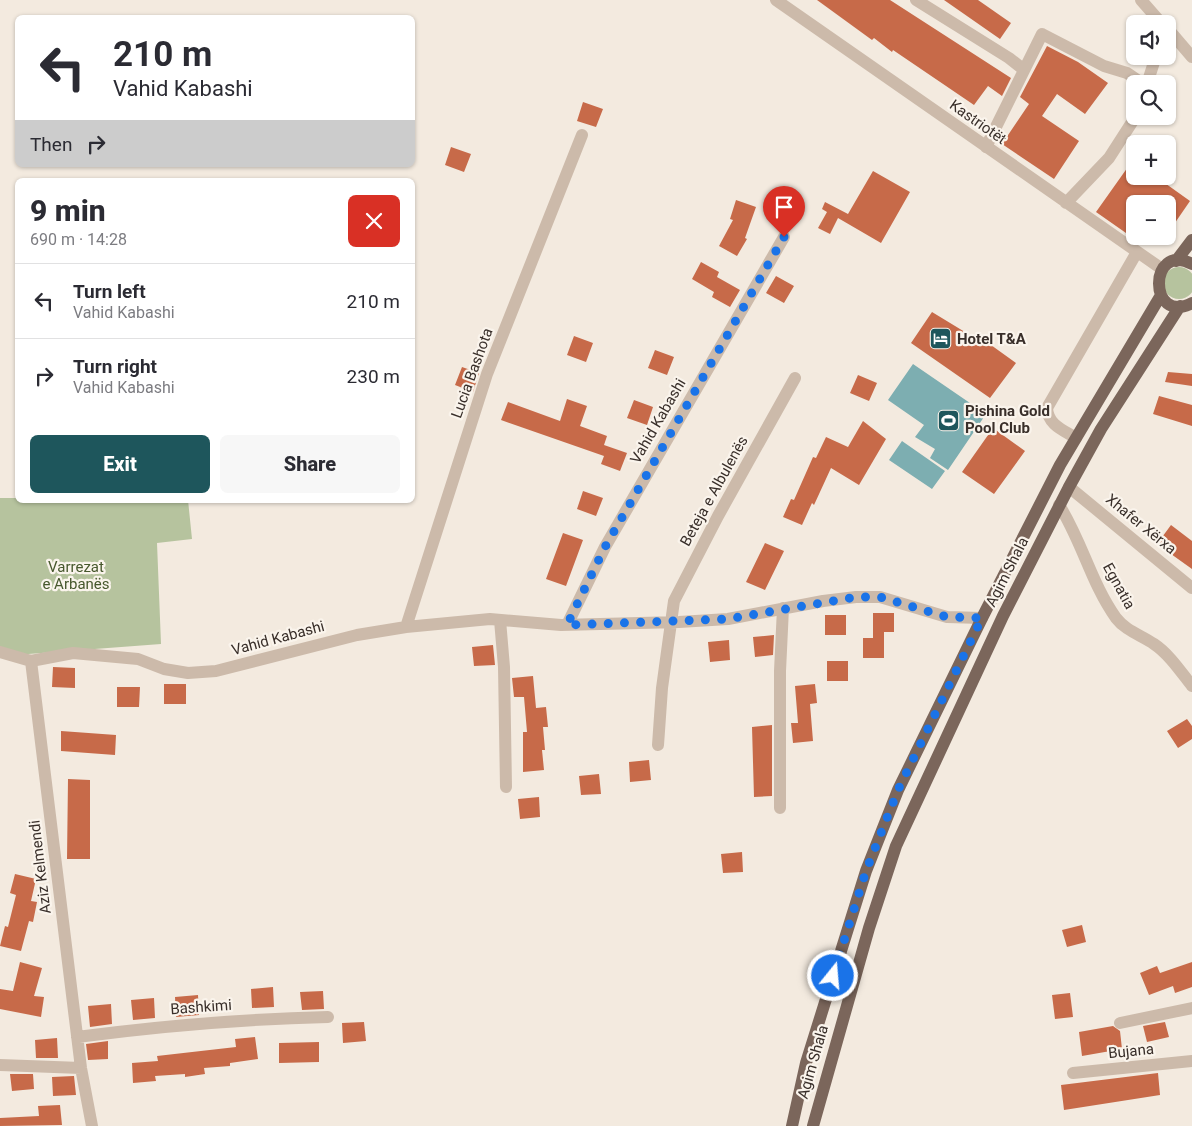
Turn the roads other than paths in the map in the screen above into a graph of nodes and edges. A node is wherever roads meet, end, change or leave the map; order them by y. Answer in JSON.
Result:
{"nodes":[{"id":1,"x":776,"y":0,"type":"edge"},
{"id":2,"x":916,"y":0,"type":"edge"},
{"id":3,"x":1141,"y":0,"type":"edge"},
{"id":4,"x":1154,"y":15,"type":"edge"},
{"id":5,"x":1176,"y":39,"type":"edge"},
{"id":6,"x":1192,"y":57,"type":"edge"},
{"id":7,"x":1023,"y":69,"type":"junction"},
{"id":8,"x":1130,"y":75,"type":"edge"},
{"id":9,"x":1130,"y":125,"type":"edge"},
{"id":10,"x":582,"y":134,"type":"dead end"},
{"id":11,"x":986,"y":147,"type":"junction"},
{"id":12,"x":1066,"y":203,"type":"junction"},
{"id":13,"x":784,"y":237,"type":"dead end"},
{"id":14,"x":1192,"y":240,"type":"edge"},
{"id":15,"x":1137,"y":252,"type":"junction"},
{"id":16,"x":1176,"y":261,"type":"junction"},
{"id":17,"x":1192,"y":264,"type":"edge"},
{"id":18,"x":1162,"y":269,"type":"junction"},
{"id":19,"x":1161,"y":295,"type":"junction"},
{"id":20,"x":1186,"y":304,"type":"edge"},
{"id":21,"x":795,"y":378,"type":"dead end"},
{"id":22,"x":1076,"y":438,"type":"junction"},
{"id":23,"x":1069,"y":487,"type":"junction"},
{"id":24,"x":1060,"y":505,"type":"junction"},
{"id":25,"x":1192,"y":588,"type":"edge"},
{"id":26,"x":783,"y":608,"type":"junction"},
{"id":27,"x":982,"y":618,"type":"junction"},
{"id":28,"x":500,"y":620,"type":"junction"},
{"id":29,"x":670,"y":622,"type":"junction"},
{"id":30,"x":567,"y":625,"type":"junction"},
{"id":31,"x":406,"y":627,"type":"junction"},
{"id":32,"x":0,"y":652,"type":"edge"},
{"id":33,"x":32,"y":661,"type":"junction"},
{"id":34,"x":1192,"y":686,"type":"edge"},
{"id":35,"x":658,"y":745,"type":"dead end"},
{"id":36,"x":506,"y":787,"type":"dead end"},
{"id":37,"x":780,"y":808,"type":"dead end"},
{"id":38,"x":1192,"y":1008,"type":"edge"},
{"id":39,"x":328,"y":1017,"type":"dead end"},
{"id":40,"x":1120,"y":1023,"type":"dead end"},
{"id":41,"x":78,"y":1037,"type":"junction"},
{"id":42,"x":1192,"y":1061,"type":"edge"},
{"id":43,"x":0,"y":1065,"type":"edge"},
{"id":44,"x":81,"y":1068,"type":"junction"},
{"id":45,"x":1072,"y":1073,"type":"dead end"},
{"id":46,"x":92,"y":1126,"type":"edge"},
{"id":47,"x":792,"y":1126,"type":"edge"},
{"id":48,"x":813,"y":1126,"type":"edge"}],
"edges":[{"from":1,"to":11,"type":"street","name":"Kastriotët"},
{"from":2,"to":7,"type":"street"},
{"from":3,"to":4,"type":"street"},
{"from":5,"to":6,"type":"street"},
{"from":7,"to":8,"type":"street"},
{"from":7,"to":11,"type":"street"},
{"from":9,"to":12,"type":"street"},
{"from":10,"to":31,"type":"street","name":"Lucia Bashota"},
{"from":11,"to":12,"type":"street","name":"Kastriotët"},
{"from":12,"to":15,"type":"street","name":"Kastriotët"},
{"from":13,"to":30,"type":"street","name":"Vahid Kabashi"},
{"from":14,"to":16,"type":"main road"},
{"from":15,"to":18,"type":"street","name":"Kastriotët"},
{"from":15,"to":22,"type":"street"},
{"from":16,"to":17,"type":"main road"},
{"from":16,"to":18,"type":"main road"},
{"from":18,"to":19,"type":"main road"},
{"from":19,"to":20,"type":"main road","name":"Agim Shala"},
{"from":19,"to":22,"type":"main road","name":"Agim Shala"},
{"from":20,"to":23,"type":"main road","name":"Agim Shala"},
{"from":21,"to":29,"type":"street","name":"Beteja e Albulenës"},
{"from":22,"to":27,"type":"main road","name":"Agim Shala"},
{"from":23,"to":24,"type":"main road","name":"Agim Shala"},
{"from":23,"to":25,"type":"street","name":"Xhafer Xërxa"},
{"from":24,"to":34,"type":"street","name":"Egnatia"},
{"from":24,"to":48,"type":"main road","name":"Agim Shala"},
{"from":26,"to":27,"type":"street","name":"Vahid Kabashi"},
{"from":26,"to":29,"type":"street","name":"Vahid Kabashi"},
{"from":26,"to":37,"type":"street"},
{"from":27,"to":47,"type":"main road","name":"Agim Shala"},
{"from":28,"to":30,"type":"street","name":"Vahid Kabashi"},
{"from":28,"to":31,"type":"street","name":"Vahid Kabashi"},
{"from":28,"to":36,"type":"street"},
{"from":29,"to":30,"type":"street","name":"Vahid Kabashi"},
{"from":29,"to":35,"type":"street","name":"Beteja e Albulenës"},
{"from":31,"to":33,"type":"street","name":"Vahid Kabashi"},
{"from":32,"to":33,"type":"street","name":"Vahid Kabashi"},
{"from":33,"to":41,"type":"street","name":"Aziz Kelmendi"},
{"from":38,"to":40,"type":"street"},
{"from":39,"to":41,"type":"street","name":"Bashkimi"},
{"from":41,"to":44,"type":"street","name":"Aziz Kelmendi"},
{"from":42,"to":45,"type":"street","name":"Bujana"},
{"from":43,"to":44,"type":"street"},
{"from":44,"to":46,"type":"street","name":"Aziz Kelmendi"}]}
